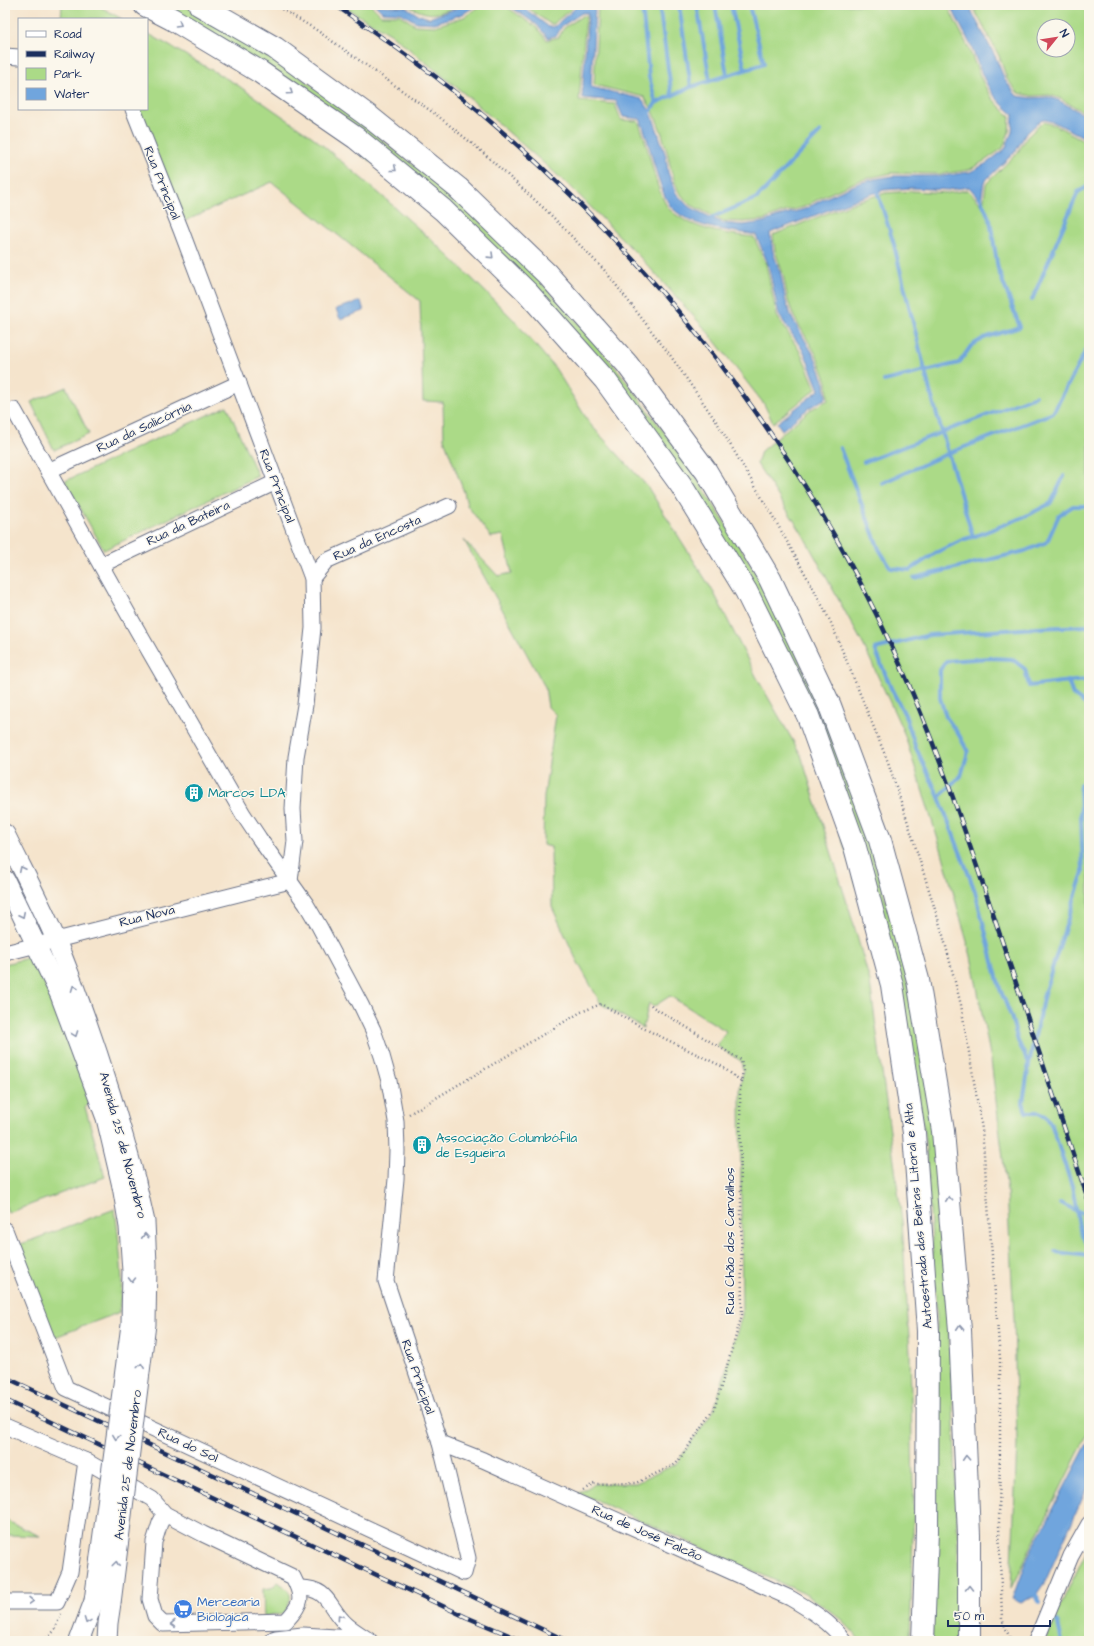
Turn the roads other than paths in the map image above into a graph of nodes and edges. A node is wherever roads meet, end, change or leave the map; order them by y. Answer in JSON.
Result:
{"nodes":[{"id":1,"x":145,"y":5,"type":"edge"},
{"id":2,"x":200,"y":5,"type":"edge"},
{"id":3,"x":5,"y":56,"type":"edge"},
{"id":4,"x":18,"y":57,"type":"edge"},
{"id":5,"x":133,"y":110,"type":"edge"},
{"id":6,"x":239,"y":383,"type":"junction"},
{"id":7,"x":14,"y":410,"type":"dead end"},
{"id":8,"x":48,"y":471,"type":"junction"},
{"id":9,"x":276,"y":482,"type":"junction"},
{"id":10,"x":449,"y":506,"type":"dead end"},
{"id":11,"x":101,"y":565,"type":"junction"},
{"id":12,"x":312,"y":578,"type":"junction"},
{"id":13,"x":5,"y":834,"type":"edge"},
{"id":14,"x":5,"y":880,"type":"edge"},
{"id":15,"x":290,"y":880,"type":"junction"},
{"id":16,"x":56,"y":939,"type":"junction"},
{"id":17,"x":37,"y":945,"type":"junction"},
{"id":18,"x":5,"y":953,"type":"edge"},
{"id":19,"x":129,"y":1184,"type":"junction"},
{"id":20,"x":5,"y":1230,"type":"edge"},
{"id":21,"x":5,"y":1426,"type":"edge"},
{"id":22,"x":440,"y":1442,"type":"junction"},
{"id":23,"x":86,"y":1462,"type":"junction"},
{"id":24,"x":165,"y":1514,"type":"junction"},
{"id":25,"x":1089,"y":1524,"type":"edge"},
{"id":26,"x":464,"y":1573,"type":"joint"},
{"id":27,"x":299,"y":1588,"type":"junction"},
{"id":28,"x":5,"y":1602,"type":"edge"},
{"id":29,"x":102,"y":1602,"type":"junction"},
{"id":30,"x":286,"y":1621,"type":"junction"},
{"id":31,"x":79,"y":1641,"type":"edge"},
{"id":32,"x":107,"y":1641,"type":"edge"},
{"id":33,"x":269,"y":1641,"type":"edge"},
{"id":34,"x":276,"y":1641,"type":"edge"},
{"id":35,"x":352,"y":1641,"type":"edge"},
{"id":36,"x":370,"y":1641,"type":"edge"},
{"id":37,"x":844,"y":1641,"type":"edge"},
{"id":38,"x":923,"y":1641,"type":"edge"},
{"id":39,"x":969,"y":1641,"type":"edge"},
{"id":40,"x":1036,"y":1641,"type":"edge"}],
"edges":[{"from":1,"to":38,"type":"highway","name":"Autoestrada das Beiras Litoral e Alta","one_way":true},
{"from":39,"to":2,"type":"highway","one_way":true},
{"from":3,"to":4,"type":"street"},
{"from":5,"to":6,"type":"street","name":"Rua Principal"},
{"from":6,"to":8,"type":"street","name":"Rua da Salicórnia"},
{"from":6,"to":9,"type":"street","name":"Rua Principal"},
{"from":7,"to":8,"type":"street","name":"Rua Principal"},
{"from":8,"to":11,"type":"street","name":"Rua Principal"},
{"from":9,"to":11,"type":"street","name":"Rua da Bateira"},
{"from":9,"to":12,"type":"street","name":"Rua Principal"},
{"from":10,"to":12,"type":"street","name":"Rua da Encosta"},
{"from":11,"to":15,"type":"street","name":"Rua Principal"},
{"from":12,"to":15,"type":"street","name":"Rua Principal"},
{"from":16,"to":13,"type":"street","name":"Avenida 25 de Novembro","one_way":true},
{"from":14,"to":17,"type":"street","name":"Avenida 25 de Novembro","one_way":true},
{"from":15,"to":16,"type":"street","name":"Rua Nova"},
{"from":15,"to":22,"type":"street","name":"Rua Principal"},
{"from":16,"to":17,"type":"street","name":"Rua Nova"},
{"from":19,"to":16,"type":"street","name":"Avenida 25 de Novembro","one_way":true},
{"from":17,"to":18,"type":"street","name":"Rua Nova"},
{"from":17,"to":19,"type":"street","name":"Avenida 25 de Novembro","one_way":true},
{"from":19,"to":29,"type":"street","name":"Avenida 25 de Novembro","bridge":true},
{"from":20,"to":26,"type":"street","name":"Rua do Sol"},
{"from":21,"to":23,"type":"street"},
{"from":22,"to":26,"type":"street","name":"Rua Principal"},
{"from":22,"to":37,"type":"street","name":"Rua de José Falcão"},
{"from":23,"to":24,"type":"street"},
{"from":28,"to":23,"type":"street","one_way":true},
{"from":24,"to":27,"type":"street"},
{"from":30,"to":24,"type":"street","one_way":true},
{"from":25,"to":40,"type":"street"},
{"from":27,"to":30,"type":"street"},
{"from":36,"to":27,"type":"street","one_way":true},
{"from":29,"to":31,"type":"street","name":"Avenida 25 de Novembro","one_way":true},
{"from":29,"to":32,"type":"street","name":"Avenida 25 de Novembro"},
{"from":30,"to":33,"type":"street"},
{"from":34,"to":35,"type":"main road"}]}
